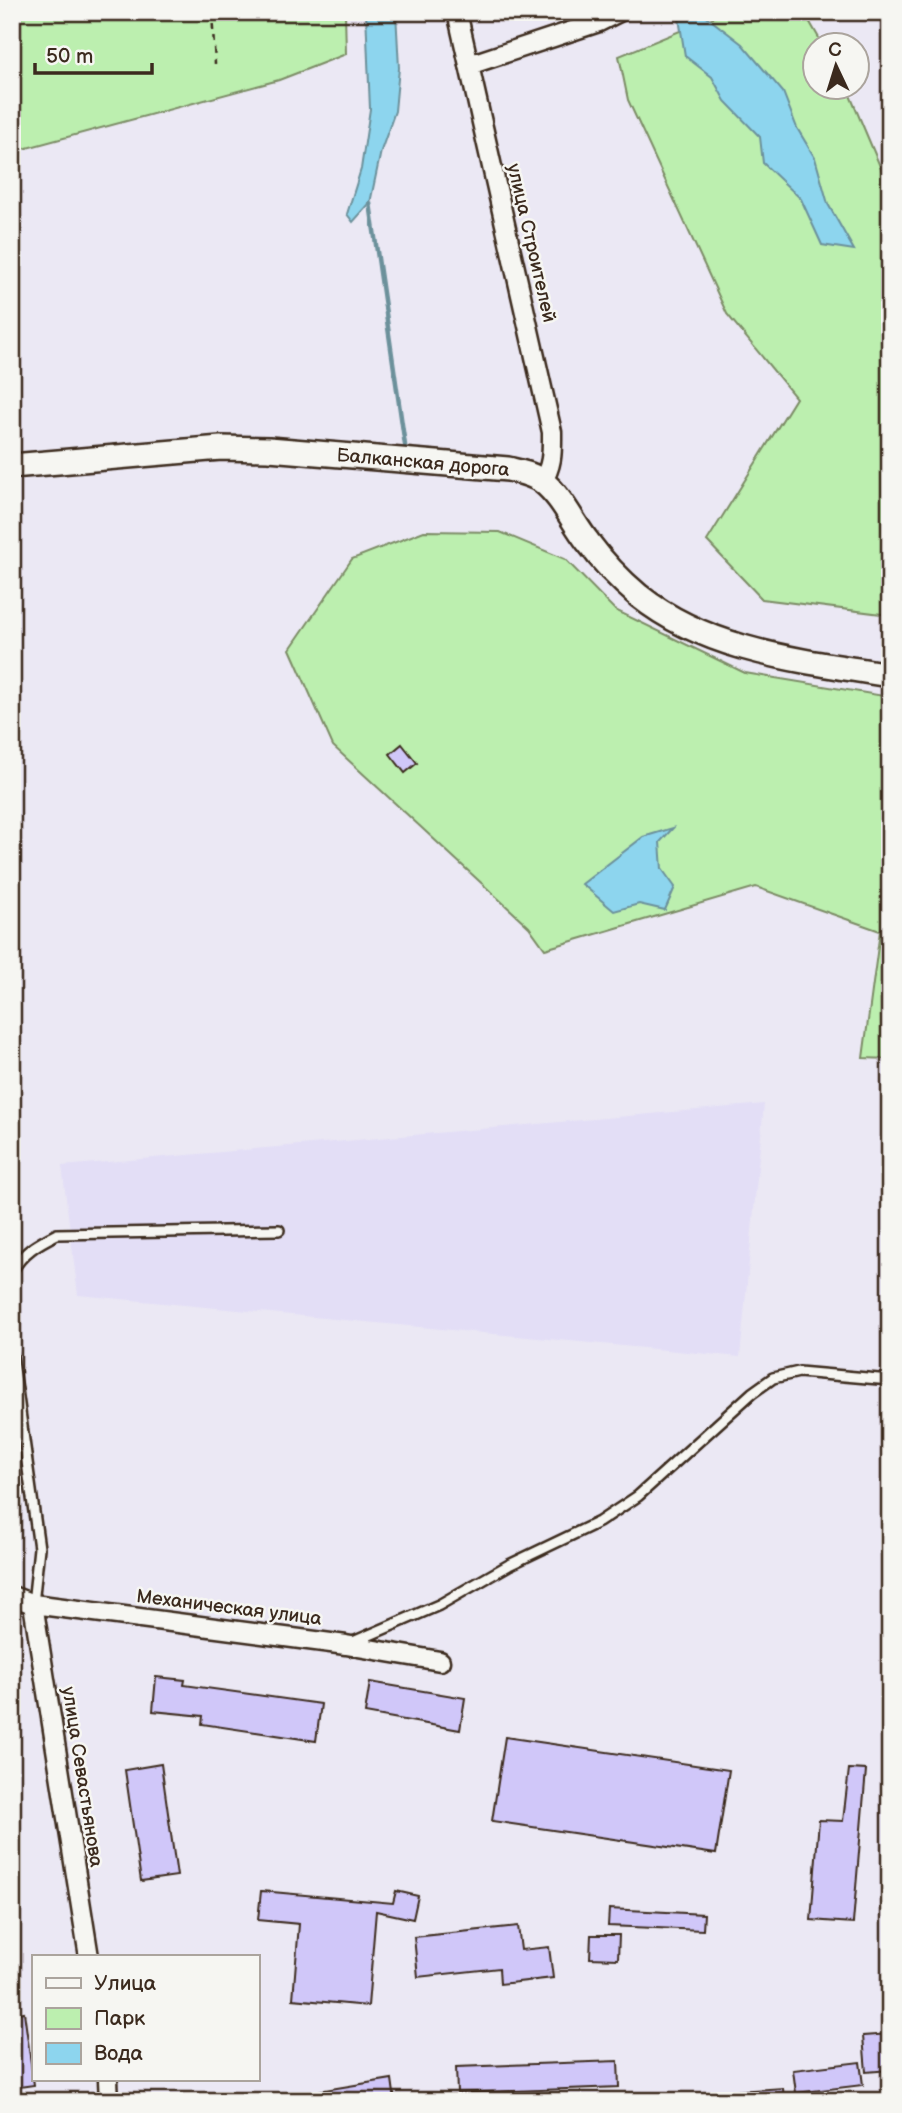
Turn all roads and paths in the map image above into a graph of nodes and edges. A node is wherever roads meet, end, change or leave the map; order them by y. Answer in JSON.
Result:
{"nodes":[{"id":1,"x":212,"y":12,"type":"edge"},
{"id":2,"x":457,"y":12,"type":"edge"},
{"id":3,"x":619,"y":12,"type":"edge"},
{"id":4,"x":215,"y":64,"type":"dead end"},
{"id":5,"x":469,"y":65,"type":"junction"},
{"id":6,"x":12,"y":466,"type":"edge"},
{"id":7,"x":542,"y":482,"type":"junction"},
{"id":8,"x":890,"y":675,"type":"edge"},
{"id":9,"x":279,"y":1230,"type":"dead end"},
{"id":10,"x":12,"y":1271,"type":"edge"},
{"id":11,"x":12,"y":1354,"type":"edge"},
{"id":12,"x":890,"y":1380,"type":"edge"},
{"id":13,"x":12,"y":1596,"type":"edge"},
{"id":14,"x":33,"y":1604,"type":"junction"},
{"id":15,"x":346,"y":1645,"type":"junction"},
{"id":16,"x":440,"y":1661,"type":"dead end"},
{"id":17,"x":89,"y":1955,"type":"edge"},
{"id":18,"x":108,"y":2082,"type":"edge"},
{"id":19,"x":668,"y":2100,"type":"edge"},
{"id":20,"x":109,"y":2101,"type":"edge"},
{"id":21,"x":660,"y":2101,"type":"edge"}],
"edges":[{"from":1,"to":4,"type":"path"},
{"from":2,"to":5,"type":"street","name":"улица Строителей"},
{"from":3,"to":5,"type":"street"},
{"from":5,"to":7,"type":"street","name":"улица Строителей"},
{"from":6,"to":7,"type":"street","name":"Балканская дорога"},
{"from":7,"to":8,"type":"street","name":"Балканская дорога"},
{"from":9,"to":10,"type":"lane"},
{"from":11,"to":14,"type":"lane"},
{"from":12,"to":15,"type":"lane"},
{"from":13,"to":14,"type":"street","name":"Механическая улица"},
{"from":14,"to":15,"type":"street","name":"Механическая улица"},
{"from":14,"to":17,"type":"street","name":"улица Севастьянова"},
{"from":15,"to":16,"type":"street","name":"Механическая улица"},
{"from":18,"to":20,"type":"street"},
{"from":19,"to":21,"type":"lane"}]}
